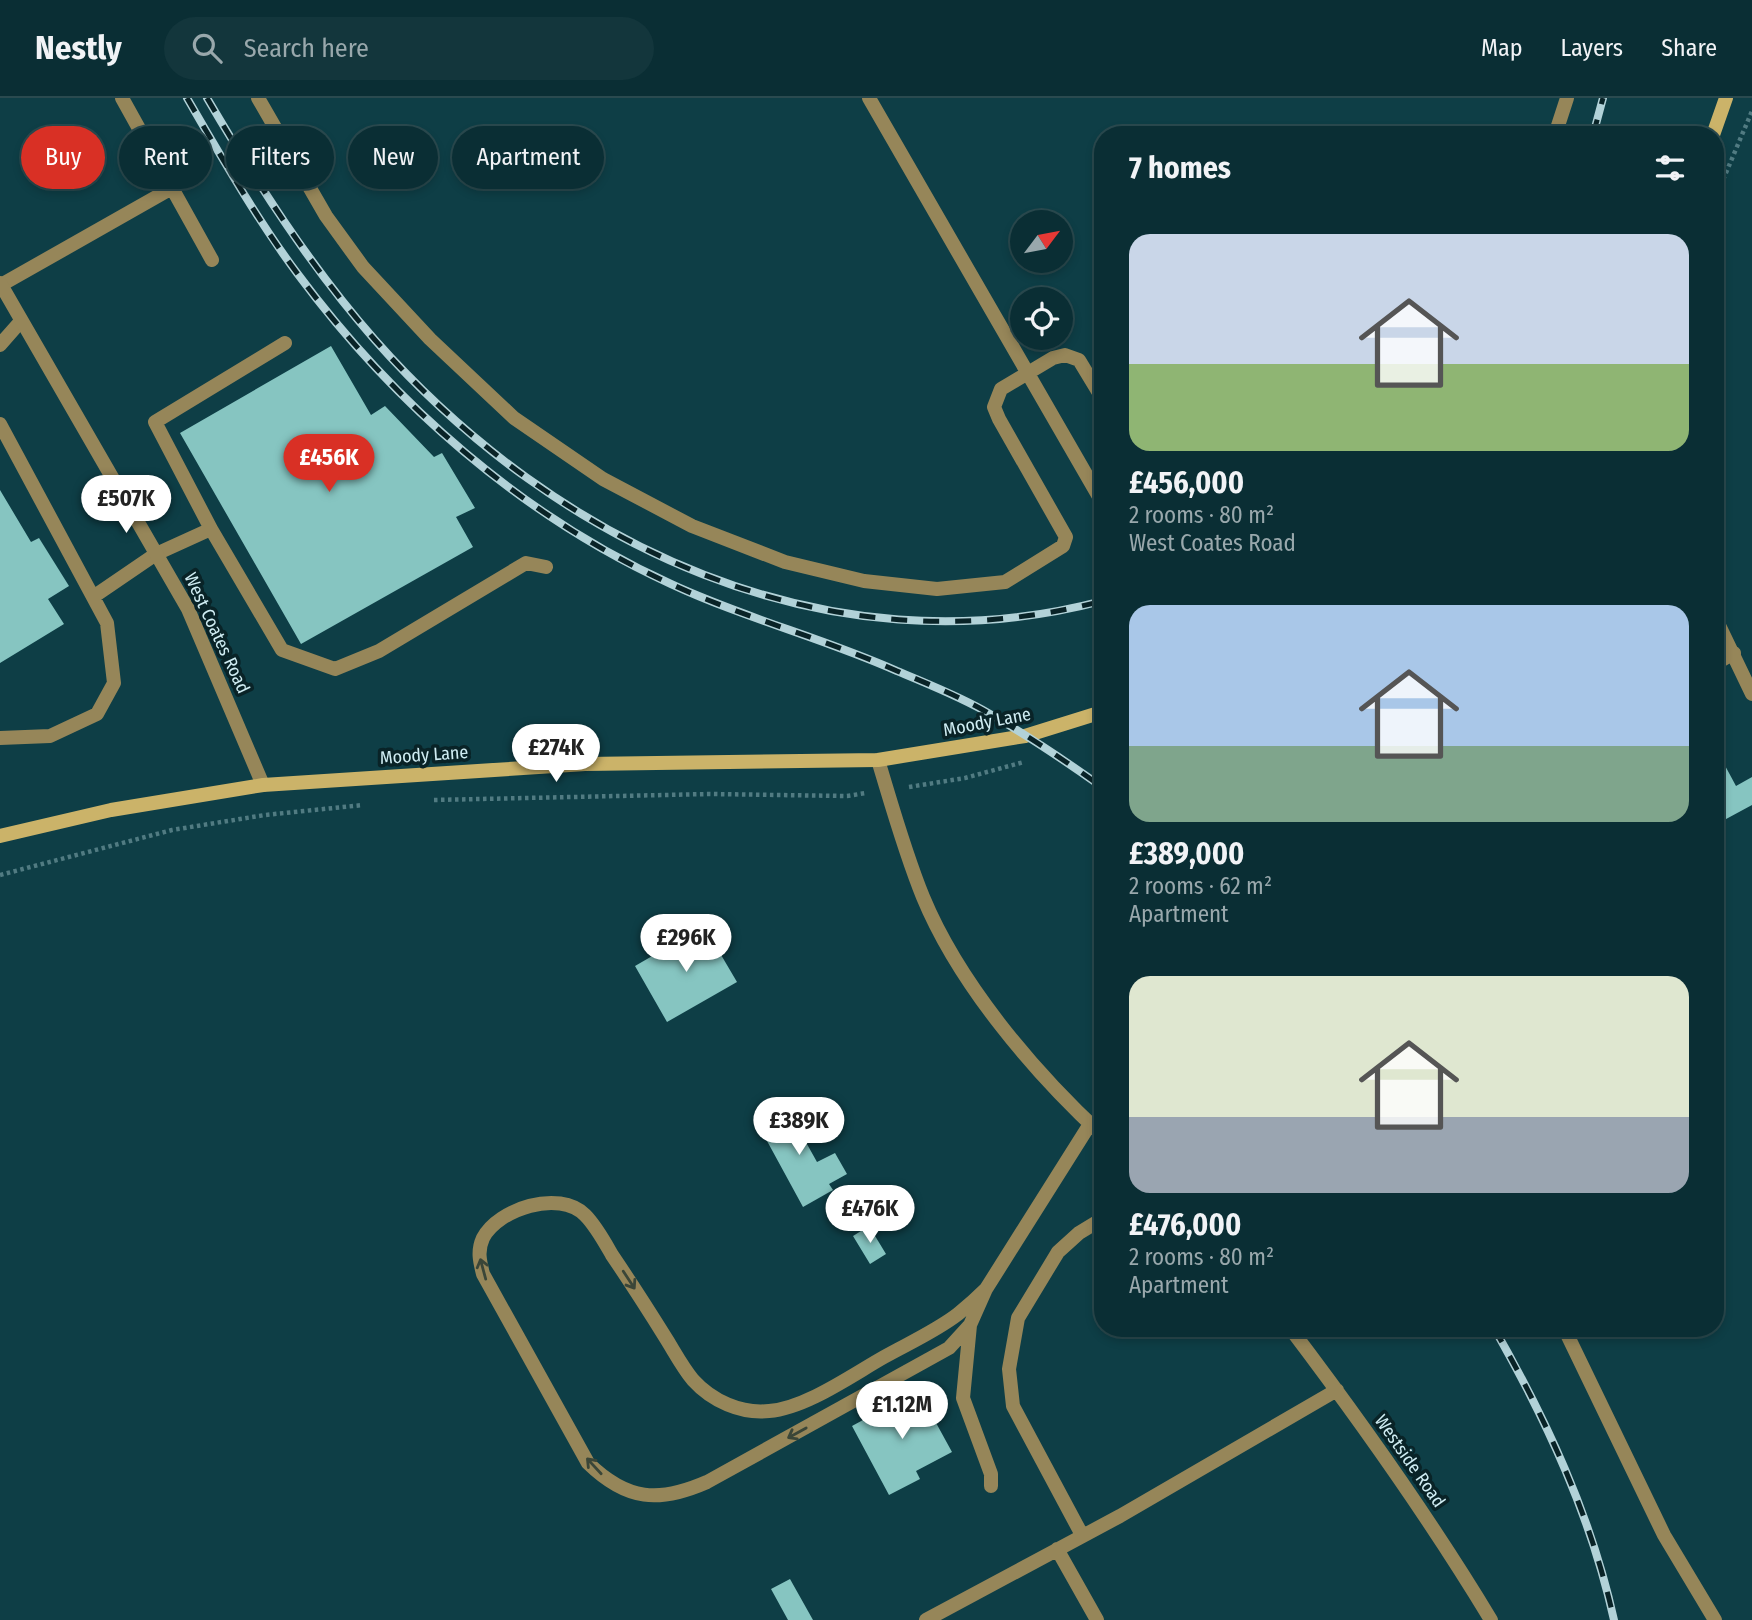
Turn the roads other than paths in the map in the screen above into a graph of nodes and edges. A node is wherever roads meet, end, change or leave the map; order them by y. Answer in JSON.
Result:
{"nodes":[{"id":1,"x":122,"y":98,"type":"edge"},
{"id":2,"x":258,"y":98,"type":"edge"},
{"id":3,"x":869,"y":98,"type":"edge"},
{"id":4,"x":1567,"y":98,"type":"edge"},
{"id":5,"x":1726,"y":98,"type":"edge"},
{"id":6,"x":138,"y":126,"type":"edge"},
{"id":7,"x":1558,"y":126,"type":"edge"},
{"id":8,"x":1716,"y":126,"type":"edge"},
{"id":9,"x":170,"y":189,"type":"edge"},
{"id":10,"x":173,"y":189,"type":"edge"},
{"id":11,"x":212,"y":260,"type":"dead end"},
{"id":12,"x":0,"y":284,"type":"edge"},
{"id":13,"x":21,"y":321,"type":"junction"},
{"id":14,"x":285,"y":343,"type":"dead end"},
{"id":15,"x":0,"y":345,"type":"edge"},
{"id":16,"x":1029,"y":372,"type":"junction"},
{"id":17,"x":1094,"y":385,"type":"edge"},
{"id":18,"x":0,"y":425,"type":"edge"},
{"id":19,"x":1094,"y":488,"type":"edge"},
{"id":20,"x":211,"y":529,"type":"junction"},
{"id":21,"x":156,"y":554,"type":"junction"},
{"id":22,"x":546,"y":567,"type":"dead end"},
{"id":23,"x":93,"y":597,"type":"junction"},
{"id":24,"x":1724,"y":634,"type":"edge"},
{"id":25,"x":1734,"y":653,"type":"junction"},
{"id":26,"x":1724,"y":659,"type":"edge"},
{"id":27,"x":1752,"y":694,"type":"edge"},
{"id":28,"x":1094,"y":714,"type":"edge"},
{"id":29,"x":0,"y":738,"type":"edge"},
{"id":30,"x":878,"y":760,"type":"junction"},
{"id":31,"x":264,"y":785,"type":"junction"},
{"id":32,"x":0,"y":836,"type":"edge"},
{"id":33,"x":1090,"y":1124,"type":"junction"},
{"id":34,"x":1094,"y":1128,"type":"edge"},
{"id":35,"x":1094,"y":1224,"type":"edge"},
{"id":36,"x":986,"y":1289,"type":"junction"},
{"id":37,"x":970,"y":1325,"type":"junction"},
{"id":38,"x":1297,"y":1337,"type":"edge"},
{"id":39,"x":1568,"y":1337,"type":"edge"},
{"id":40,"x":1337,"y":1390,"type":"junction"},
{"id":41,"x":991,"y":1486,"type":"dead end"},
{"id":42,"x":1082,"y":1535,"type":"junction"},
{"id":43,"x":1057,"y":1549,"type":"junction"},
{"id":44,"x":926,"y":1620,"type":"edge"},
{"id":45,"x":1097,"y":1620,"type":"edge"},
{"id":46,"x":1491,"y":1620,"type":"edge"},
{"id":47,"x":1715,"y":1620,"type":"edge"}],
"edges":[{"from":1,"to":6,"type":"street"},
{"from":2,"to":16,"type":"street"},
{"from":3,"to":16,"type":"street"},
{"from":4,"to":7,"type":"street"},
{"from":5,"to":8,"type":"street"},
{"from":9,"to":12,"type":"street"},
{"from":10,"to":11,"type":"street"},
{"from":12,"to":13,"type":"street","name":"West Coates Road"},
{"from":13,"to":15,"type":"street"},
{"from":13,"to":21,"type":"street","name":"West Coates Road"},
{"from":14,"to":20,"type":"street"},
{"from":16,"to":17,"type":"street"},
{"from":16,"to":19,"type":"street"},
{"from":18,"to":23,"type":"street"},
{"from":20,"to":21,"type":"street"},
{"from":20,"to":22,"type":"street"},
{"from":21,"to":23,"type":"street"},
{"from":21,"to":31,"type":"street","name":"West Coates Road"},
{"from":23,"to":29,"type":"street"},
{"from":24,"to":25,"type":"street"},
{"from":25,"to":26,"type":"street"},
{"from":25,"to":27,"type":"street"},
{"from":28,"to":30,"type":"street","name":"Moody Lane"},
{"from":30,"to":31,"type":"street","name":"Moody Lane"},
{"from":30,"to":33,"type":"street"},
{"from":31,"to":32,"type":"street","name":"Moody Lane"},
{"from":33,"to":34,"type":"street"},
{"from":33,"to":36,"type":"street"},
{"from":35,"to":42,"type":"street"},
{"from":36,"to":37,"type":"street"},
{"from":37,"to":36,"type":"street","one_way":true},
{"from":37,"to":41,"type":"street"},
{"from":38,"to":40,"type":"street","name":"Westside Road"},
{"from":39,"to":47,"type":"street"},
{"from":40,"to":42,"type":"street"},
{"from":40,"to":46,"type":"street","name":"Westside Road"},
{"from":42,"to":43,"type":"street"},
{"from":43,"to":44,"type":"street"},
{"from":43,"to":45,"type":"street"}]}
